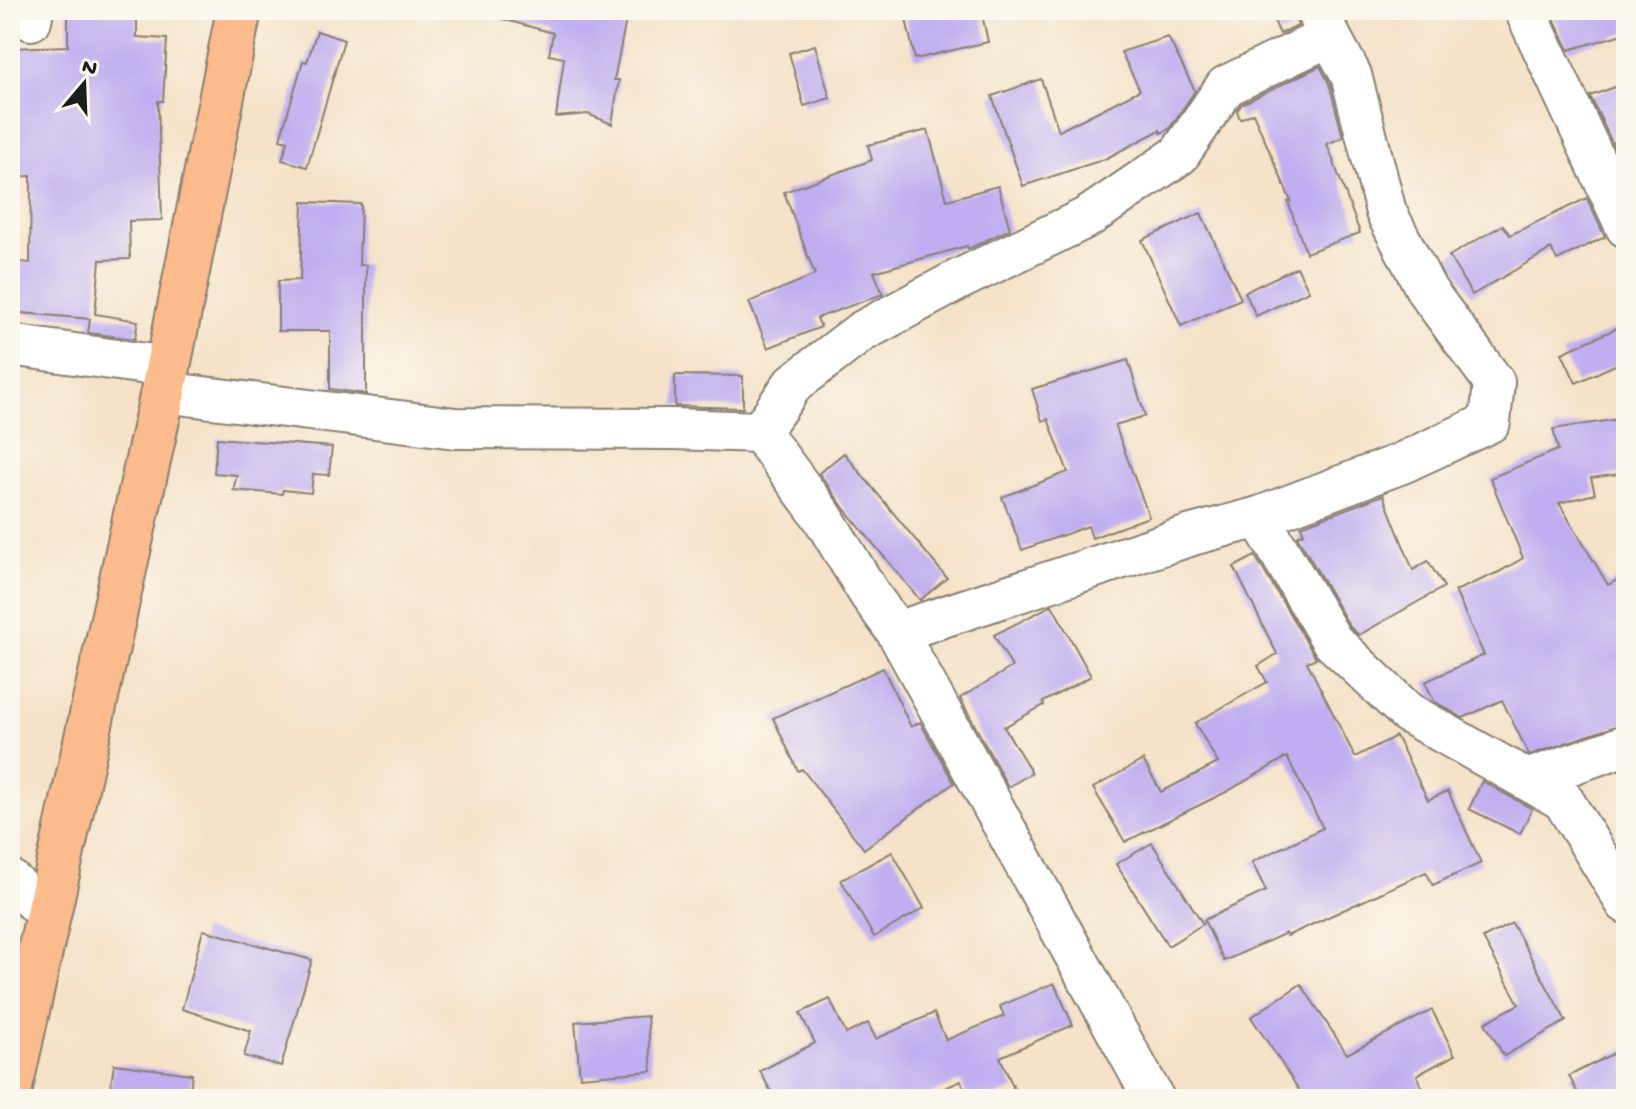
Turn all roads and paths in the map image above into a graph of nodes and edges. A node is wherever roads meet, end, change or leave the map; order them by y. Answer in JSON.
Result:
{"nodes":[{"id":1,"x":239,"y":10,"type":"edge"},
{"id":2,"x":1525,"y":10,"type":"edge"},
{"id":3,"x":1323,"y":23,"type":"edge"},
{"id":4,"x":1626,"y":227,"type":"edge"},
{"id":5,"x":10,"y":345,"type":"edge"},
{"id":6,"x":166,"y":380,"type":"junction"},
{"id":7,"x":760,"y":432,"type":"junction"},
{"id":8,"x":1259,"y":517,"type":"junction"},
{"id":9,"x":897,"y":632,"type":"junction"},
{"id":10,"x":1626,"y":745,"type":"edge"},
{"id":11,"x":1529,"y":779,"type":"junction"},
{"id":12,"x":10,"y":880,"type":"edge"},
{"id":13,"x":1626,"y":903,"type":"edge"},
{"id":14,"x":48,"y":914,"type":"junction"},
{"id":15,"x":10,"y":1088,"type":"edge"},
{"id":16,"x":1154,"y":1099,"type":"edge"}],
"edges":[{"from":1,"to":6,"type":"main road"},
{"from":2,"to":4,"type":"street"},
{"from":3,"to":7,"type":"street"},
{"from":3,"to":8,"type":"street"},
{"from":5,"to":6,"type":"street"},
{"from":6,"to":7,"type":"street"},
{"from":6,"to":14,"type":"main road"},
{"from":7,"to":9,"type":"street"},
{"from":8,"to":9,"type":"street"},
{"from":8,"to":11,"type":"street"},
{"from":9,"to":16,"type":"street"},
{"from":10,"to":11,"type":"street"},
{"from":11,"to":13,"type":"street"},
{"from":12,"to":14,"type":"street"},
{"from":14,"to":15,"type":"main road"}]}
